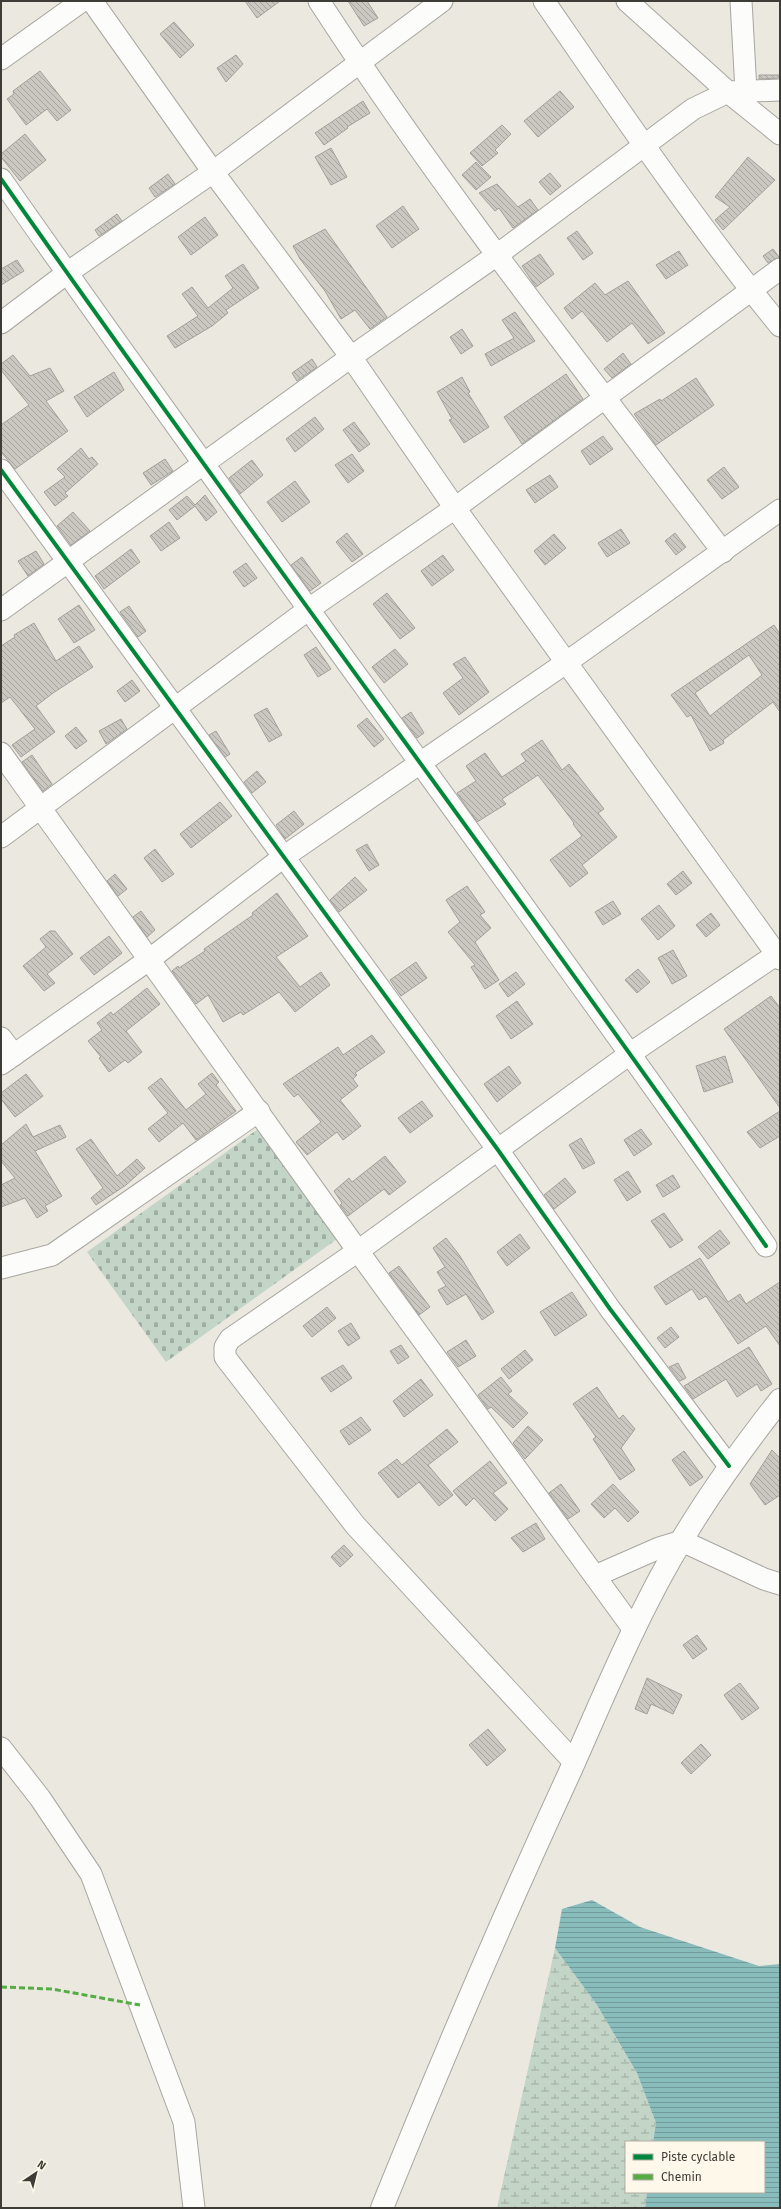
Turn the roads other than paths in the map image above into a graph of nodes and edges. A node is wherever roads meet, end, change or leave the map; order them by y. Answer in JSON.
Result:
{"nodes":[{"id":1,"x":82,"y":1,"type":"edge"},
{"id":2,"x":92,"y":1,"type":"edge"},
{"id":3,"x":319,"y":1,"type":"edge"},
{"id":4,"x":442,"y":1,"type":"edge"},
{"id":5,"x":544,"y":1,"type":"edge"},
{"id":6,"x":627,"y":1,"type":"edge"},
{"id":7,"x":741,"y":1,"type":"edge"},
{"id":8,"x":1,"y":59,"type":"edge"},
{"id":9,"x":358,"y":62,"type":"junction"},
{"id":10,"x":780,"y":90,"type":"edge"},
{"id":11,"x":737,"y":92,"type":"junction"},
{"id":12,"x":780,"y":134,"type":"edge"},
{"id":13,"x":643,"y":145,"type":"junction"},
{"id":14,"x":213,"y":172,"type":"junction"},
{"id":15,"x":1,"y":179,"type":"edge"},
{"id":16,"x":497,"y":255,"type":"junction"},
{"id":17,"x":780,"y":268,"type":"edge"},
{"id":18,"x":67,"y":273,"type":"junction"},
{"id":19,"x":751,"y":290,"type":"junction"},
{"id":20,"x":1,"y":323,"type":"edge"},
{"id":21,"x":780,"y":326,"type":"edge"},
{"id":22,"x":351,"y":357,"type":"junction"},
{"id":23,"x":605,"y":398,"type":"junction"},
{"id":24,"x":204,"y":465,"type":"junction"},
{"id":25,"x":1,"y":470,"type":"edge"},
{"id":26,"x":455,"y":508,"type":"junction"},
{"id":27,"x":780,"y":510,"type":"edge"},
{"id":28,"x":724,"y":552,"type":"junction"},
{"id":29,"x":67,"y":562,"type":"junction"},
{"id":30,"x":309,"y":609,"type":"junction"},
{"id":31,"x":1,"y":610,"type":"edge"},
{"id":32,"x":567,"y":662,"type":"junction"},
{"id":33,"x":175,"y":707,"type":"junction"},
{"id":34,"x":1,"y":753,"type":"edge"},
{"id":35,"x":419,"y":762,"type":"junction"},
{"id":36,"x":41,"y":808,"type":"junction"},
{"id":37,"x":1,"y":837,"type":"edge"},
{"id":38,"x":282,"y":858,"type":"junction"},
{"id":39,"x":779,"y":956,"type":"edge"},
{"id":40,"x":150,"y":959,"type":"junction"},
{"id":41,"x":1,"y":1038,"type":"edge"},
{"id":42,"x":631,"y":1053,"type":"junction"},
{"id":43,"x":7,"y":1060,"type":"edge"},
{"id":44,"x":259,"y":1111,"type":"junction"},
{"id":45,"x":498,"y":1150,"type":"junction"},
{"id":46,"x":766,"y":1246,"type":"dead end"},
{"id":47,"x":358,"y":1251,"type":"junction"},
{"id":48,"x":1,"y":1268,"type":"edge"},
{"id":49,"x":780,"y":1400,"type":"edge"},
{"id":50,"x":729,"y":1466,"type":"junction"},
{"id":51,"x":682,"y":1541,"type":"junction"},
{"id":52,"x":595,"y":1576,"type":"junction"},
{"id":53,"x":780,"y":1584,"type":"edge"},
{"id":54,"x":634,"y":1630,"type":"junction"},
{"id":55,"x":1,"y":1748,"type":"edge"},
{"id":56,"x":574,"y":1762,"type":"junction"},
{"id":57,"x":194,"y":2208,"type":"edge"},
{"id":58,"x":382,"y":2208,"type":"edge"}],
"edges":[{"from":1,"to":8,"type":"street"},
{"from":2,"to":14,"type":"street"},
{"from":3,"to":9,"type":"street"},
{"from":4,"to":9,"type":"street"},
{"from":5,"to":13,"type":"street"},
{"from":6,"to":11,"type":"street"},
{"from":7,"to":11,"type":"street"},
{"from":9,"to":14,"type":"street"},
{"from":9,"to":16,"type":"street"},
{"from":10,"to":11,"type":"street"},
{"from":11,"to":12,"type":"street"},
{"from":11,"to":13,"type":"street"},
{"from":13,"to":16,"type":"street"},
{"from":13,"to":19,"type":"street"},
{"from":14,"to":18,"type":"street"},
{"from":14,"to":22,"type":"street"},
{"from":15,"to":18,"type":"street"},
{"from":16,"to":22,"type":"street"},
{"from":16,"to":23,"type":"street"},
{"from":17,"to":19,"type":"street"},
{"from":18,"to":20,"type":"street"},
{"from":18,"to":24,"type":"street"},
{"from":19,"to":21,"type":"street"},
{"from":19,"to":23,"type":"street"},
{"from":22,"to":24,"type":"street"},
{"from":22,"to":26,"type":"street"},
{"from":23,"to":26,"type":"street"},
{"from":23,"to":28,"type":"street"},
{"from":24,"to":29,"type":"street"},
{"from":24,"to":30,"type":"street"},
{"from":25,"to":29,"type":"street"},
{"from":26,"to":30,"type":"street"},
{"from":26,"to":32,"type":"street"},
{"from":27,"to":28,"type":"street"},
{"from":28,"to":32,"type":"street"},
{"from":29,"to":31,"type":"street"},
{"from":29,"to":33,"type":"street"},
{"from":30,"to":33,"type":"street"},
{"from":30,"to":35,"type":"street"},
{"from":32,"to":35,"type":"street"},
{"from":32,"to":39,"type":"street"},
{"from":33,"to":36,"type":"street"},
{"from":33,"to":38,"type":"street"},
{"from":34,"to":36,"type":"street"},
{"from":35,"to":38,"type":"street"},
{"from":35,"to":42,"type":"street"},
{"from":36,"to":37,"type":"street"},
{"from":36,"to":40,"type":"street"},
{"from":38,"to":40,"type":"street"},
{"from":38,"to":45,"type":"street"},
{"from":39,"to":42,"type":"street"},
{"from":40,"to":43,"type":"street"},
{"from":40,"to":44,"type":"street"},
{"from":41,"to":43,"type":"street"},
{"from":42,"to":45,"type":"street"},
{"from":42,"to":46,"type":"street"},
{"from":44,"to":47,"type":"street"},
{"from":44,"to":48,"type":"street"},
{"from":45,"to":47,"type":"street"},
{"from":45,"to":50,"type":"street"},
{"from":47,"to":52,"type":"street"},
{"from":47,"to":56,"type":"street"},
{"from":49,"to":50,"type":"main road"},
{"from":50,"to":51,"type":"main road"},
{"from":51,"to":52,"type":"street"},
{"from":51,"to":53,"type":"street"},
{"from":51,"to":54,"type":"main road"},
{"from":52,"to":54,"type":"street"},
{"from":54,"to":56,"type":"main road"},
{"from":55,"to":57,"type":"street"},
{"from":56,"to":58,"type":"main road"}]}
